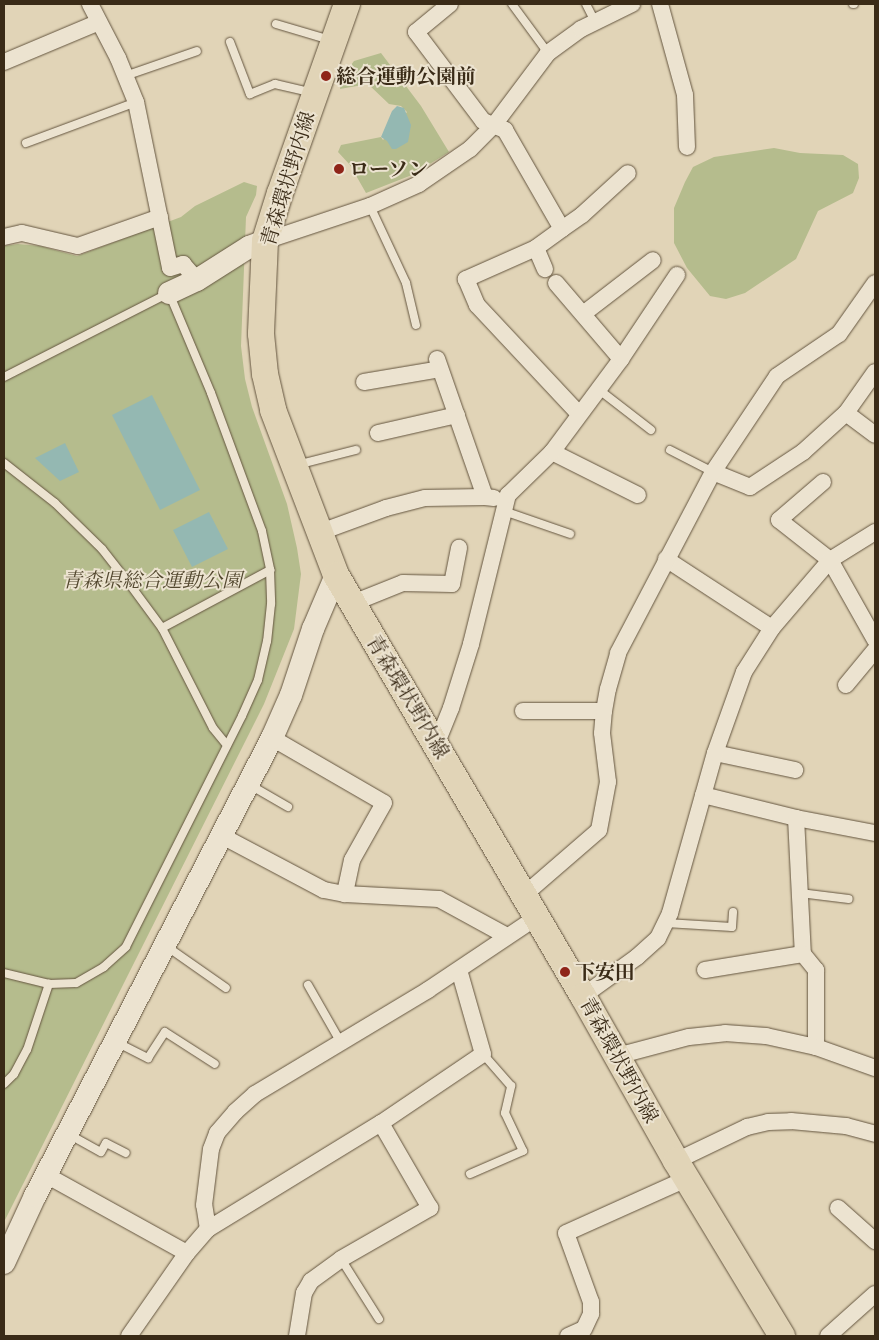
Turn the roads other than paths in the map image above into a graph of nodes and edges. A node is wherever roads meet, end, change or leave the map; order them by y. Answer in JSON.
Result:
{"nodes":[{"id":1,"x":90,"y":4,"type":"edge"},
{"id":2,"x":347,"y":4,"type":"edge"},
{"id":3,"x":450,"y":4,"type":"edge"},
{"id":4,"x":512,"y":4,"type":"edge"},
{"id":5,"x":586,"y":4,"type":"edge"},
{"id":6,"x":632,"y":4,"type":"edge"},
{"id":7,"x":660,"y":4,"type":"edge"},
{"id":8,"x":99,"y":22,"type":"junction"},
{"id":9,"x":595,"y":22,"type":"junction"},
{"id":10,"x":276,"y":24,"type":"dead end"},
{"id":11,"x":336,"y":41,"type":"junction"},
{"id":12,"x":230,"y":42,"type":"dead end"},
{"id":13,"x":197,"y":52,"type":"dead end"},
{"id":14,"x":548,"y":53,"type":"junction"},
{"id":15,"x":4,"y":62,"type":"edge"},
{"id":16,"x":126,"y":76,"type":"junction"},
{"id":17,"x":315,"y":93,"type":"junction"},
{"id":18,"x":136,"y":102,"type":"junction"},
{"id":19,"x":494,"y":125,"type":"junction"},
{"id":20,"x":26,"y":143,"type":"dead end"},
{"id":21,"x":687,"y":147,"type":"dead end"},
{"id":22,"x":628,"y":173,"type":"dead end"},
{"id":23,"x":370,"y":206,"type":"junction"},
{"id":24,"x":160,"y":217,"type":"junction"},
{"id":25,"x":562,"y":229,"type":"junction"},
{"id":26,"x":4,"y":237,"type":"edge"},
{"id":27,"x":265,"y":241,"type":"junction"},
{"id":28,"x":536,"y":248,"type":"junction"},
{"id":29,"x":653,"y":260,"type":"dead end"},
{"id":30,"x":545,"y":269,"type":"dead end"},
{"id":31,"x":677,"y":275,"type":"dead end"},
{"id":32,"x":197,"y":280,"type":"junction"},
{"id":33,"x":556,"y":283,"type":"dead end"},
{"id":34,"x":875,"y":283,"type":"edge"},
{"id":35,"x":169,"y":293,"type":"junction"},
{"id":36,"x":583,"y":314,"type":"junction"},
{"id":37,"x":416,"y":325,"type":"dead end"},
{"id":38,"x":621,"y":359,"type":"junction"},
{"id":39,"x":875,"y":372,"type":"edge"},
{"id":40,"x":4,"y":378,"type":"edge"},
{"id":41,"x":364,"y":382,"type":"dead end"},
{"id":42,"x":598,"y":389,"type":"junction"},
{"id":43,"x":846,"y":413,"type":"junction"},
{"id":44,"x":579,"y":414,"type":"junction"},
{"id":45,"x":457,"y":415,"type":"junction"},
{"id":46,"x":651,"y":430,"type":"dead end"},
{"id":47,"x":378,"y":433,"type":"dead end"},
{"id":48,"x":875,"y":435,"type":"edge"},
{"id":49,"x":356,"y":450,"type":"dead end"},
{"id":50,"x":670,"y":450,"type":"dead end"},
{"id":51,"x":552,"y":452,"type":"junction"},
{"id":52,"x":4,"y":463,"type":"edge"},
{"id":53,"x":293,"y":466,"type":"junction"},
{"id":54,"x":713,"y":472,"type":"junction"},
{"id":55,"x":823,"y":482,"type":"dead end"},
{"id":56,"x":508,"y":495,"type":"junction"},
{"id":57,"x":638,"y":495,"type":"dead end"},
{"id":58,"x":485,"y":498,"type":"junction"},
{"id":59,"x":504,"y":511,"type":"junction"},
{"id":60,"x":875,"y":532,"type":"edge"},
{"id":61,"x":318,"y":533,"type":"junction"},
{"id":62,"x":570,"y":534,"type":"dead end"},
{"id":63,"x":460,"y":548,"type":"dead end"},
{"id":64,"x":666,"y":559,"type":"junction"},
{"id":65,"x":830,"y":560,"type":"junction"},
{"id":66,"x":270,"y":570,"type":"junction"},
{"id":67,"x":336,"y":575,"type":"junction"},
{"id":68,"x":353,"y":603,"type":"junction"},
{"id":69,"x":162,"y":628,"type":"junction"},
{"id":70,"x":772,"y":628,"type":"junction"},
{"id":71,"x":875,"y":640,"type":"edge"},
{"id":72,"x":875,"y":650,"type":"edge"},
{"id":73,"x":846,"y":685,"type":"dead end"},
{"id":74,"x":523,"y":711,"type":"dead end"},
{"id":75,"x":604,"y":711,"type":"junction"},
{"id":76,"x":272,"y":738,"type":"junction"},
{"id":77,"x":227,"y":745,"type":"junction"},
{"id":78,"x":436,"y":745,"type":"junction"},
{"id":79,"x":715,"y":753,"type":"junction"},
{"id":80,"x":795,"y":770,"type":"dead end"},
{"id":81,"x":248,"y":784,"type":"junction"},
{"id":82,"x":703,"y":795,"type":"junction"},
{"id":83,"x":288,"y":807,"type":"dead end"},
{"id":84,"x":796,"y":818,"type":"junction"},
{"id":85,"x":875,"y":833,"type":"edge"},
{"id":86,"x":222,"y":836,"type":"junction"},
{"id":87,"x":800,"y":893,"type":"junction"},
{"id":88,"x":345,"y":894,"type":"junction"},
{"id":89,"x":524,"y":895,"type":"junction"},
{"id":90,"x":849,"y":899,"type":"dead end"},
{"id":91,"x":733,"y":912,"type":"dead end"},
{"id":92,"x":537,"y":917,"type":"junction"},
{"id":93,"x":666,"y":923,"type":"junction"},
{"id":94,"x":507,"y":936,"type":"junction"},
{"id":95,"x":165,"y":945,"type":"junction"},
{"id":96,"x":803,"y":954,"type":"junction"},
{"id":97,"x":458,"y":970,"type":"junction"},
{"id":98,"x":705,"y":970,"type":"dead end"},
{"id":99,"x":4,"y":973,"type":"edge"},
{"id":100,"x":49,"y":984,"type":"junction"},
{"id":101,"x":308,"y":985,"type":"dead end"},
{"id":102,"x":226,"y":988,"type":"dead end"},
{"id":103,"x":583,"y":996,"type":"junction"},
{"id":104,"x":340,"y":1041,"type":"junction"},
{"id":105,"x":116,"y":1042,"type":"junction"},
{"id":106,"x":816,"y":1047,"type":"junction"},
{"id":107,"x":483,"y":1054,"type":"junction"},
{"id":108,"x":617,"y":1056,"type":"junction"},
{"id":109,"x":216,"y":1064,"type":"dead end"},
{"id":110,"x":875,"y":1068,"type":"edge"},
{"id":111,"x":4,"y":1084,"type":"edge"},
{"id":112,"x":380,"y":1123,"type":"junction"},
{"id":113,"x":68,"y":1134,"type":"junction"},
{"id":114,"x":875,"y":1134,"type":"edge"},
{"id":115,"x":126,"y":1153,"type":"dead end"},
{"id":116,"x":681,"y":1170,"type":"junction"},
{"id":117,"x":470,"y":1174,"type":"dead end"},
{"id":118,"x":46,"y":1175,"type":"junction"},
{"id":119,"x":838,"y":1208,"type":"dead end"},
{"id":120,"x":208,"y":1229,"type":"junction"},
{"id":121,"x":875,"y":1240,"type":"edge"},
{"id":122,"x":188,"y":1252,"type":"junction"},
{"id":123,"x":341,"y":1259,"type":"junction"},
{"id":124,"x":4,"y":1263,"type":"edge"},
{"id":125,"x":875,"y":1294,"type":"edge"},
{"id":126,"x":379,"y":1319,"type":"dead end"},
{"id":127,"x":129,"y":1336,"type":"edge"},
{"id":128,"x":296,"y":1336,"type":"edge"},
{"id":129,"x":568,"y":1336,"type":"edge"},
{"id":130,"x":782,"y":1336,"type":"edge"},
{"id":131,"x":828,"y":1336,"type":"edge"}],
"edges":[{"from":1,"to":8,"type":"street"},
{"from":2,"to":11,"type":"main road","name":"青森環状野内線"},
{"from":3,"to":19,"type":"street"},
{"from":4,"to":14,"type":"lane"},
{"from":5,"to":9,"type":"lane"},
{"from":6,"to":9,"type":"street"},
{"from":7,"to":21,"type":"street"},
{"from":8,"to":15,"type":"street"},
{"from":8,"to":16,"type":"street"},
{"from":9,"to":14,"type":"street"},
{"from":10,"to":11,"type":"lane"},
{"from":11,"to":17,"type":"main road","name":"青森環状野内線"},
{"from":12,"to":17,"type":"lane"},
{"from":13,"to":16,"type":"lane"},
{"from":14,"to":19,"type":"street"},
{"from":16,"to":18,"type":"street"},
{"from":17,"to":27,"type":"main road","name":"青森環状野内線"},
{"from":18,"to":20,"type":"lane"},
{"from":18,"to":24,"type":"street"},
{"from":19,"to":23,"type":"street"},
{"from":19,"to":25,"type":"street"},
{"from":22,"to":25,"type":"street"},
{"from":23,"to":27,"type":"street"},
{"from":23,"to":37,"type":"lane"},
{"from":24,"to":26,"type":"street"},
{"from":24,"to":32,"type":"street"},
{"from":25,"to":28,"type":"street"},
{"from":27,"to":32,"type":"street"},
{"from":27,"to":53,"type":"main road","name":"青森環状野内線"},
{"from":28,"to":30,"type":"street"},
{"from":28,"to":44,"type":"street"},
{"from":29,"to":36,"type":"street"},
{"from":31,"to":38,"type":"street"},
{"from":32,"to":35,"type":"street"},
{"from":33,"to":36,"type":"street"},
{"from":34,"to":54,"type":"street"},
{"from":35,"to":40,"type":"lane"},
{"from":35,"to":66,"type":"lane"},
{"from":36,"to":38,"type":"street"},
{"from":38,"to":42,"type":"street"},
{"from":39,"to":43,"type":"street"},
{"from":41,"to":45,"type":"street"},
{"from":42,"to":44,"type":"street"},
{"from":42,"to":46,"type":"lane"},
{"from":43,"to":48,"type":"street"},
{"from":43,"to":54,"type":"street"},
{"from":44,"to":51,"type":"street"},
{"from":45,"to":47,"type":"street"},
{"from":45,"to":58,"type":"street"},
{"from":49,"to":53,"type":"lane"},
{"from":50,"to":54,"type":"lane"},
{"from":51,"to":56,"type":"street"},
{"from":51,"to":57,"type":"street"},
{"from":52,"to":69,"type":"lane"},
{"from":53,"to":61,"type":"main road","name":"青森環状野内線"},
{"from":54,"to":64,"type":"street"},
{"from":55,"to":65,"type":"street"},
{"from":56,"to":58,"type":"street"},
{"from":56,"to":59,"type":"street"},
{"from":58,"to":61,"type":"street"},
{"from":59,"to":62,"type":"lane"},
{"from":59,"to":78,"type":"street"},
{"from":60,"to":65,"type":"street"},
{"from":61,"to":67,"type":"main road","name":"青森環状野内線"},
{"from":63,"to":68,"type":"street"},
{"from":64,"to":70,"type":"street"},
{"from":64,"to":75,"type":"street"},
{"from":65,"to":70,"type":"street"},
{"from":65,"to":71,"type":"street"},
{"from":66,"to":69,"type":"lane"},
{"from":66,"to":77,"type":"lane"},
{"from":67,"to":68,"type":"main road","name":"青森環状野内線"},
{"from":67,"to":76,"type":"street"},
{"from":68,"to":78,"type":"main road","name":"青森環状野内線"},
{"from":69,"to":77,"type":"lane"},
{"from":70,"to":79,"type":"street"},
{"from":72,"to":73,"type":"street"},
{"from":74,"to":75,"type":"street"},
{"from":75,"to":89,"type":"street"},
{"from":76,"to":81,"type":"street"},
{"from":76,"to":88,"type":"street"},
{"from":77,"to":100,"type":"lane"},
{"from":78,"to":89,"type":"main road","name":"青森環状野内線"},
{"from":79,"to":80,"type":"street"},
{"from":79,"to":82,"type":"street"},
{"from":81,"to":83,"type":"lane"},
{"from":81,"to":86,"type":"street"},
{"from":82,"to":84,"type":"street"},
{"from":82,"to":93,"type":"street"},
{"from":84,"to":85,"type":"street"},
{"from":84,"to":87,"type":"street"},
{"from":86,"to":88,"type":"street"},
{"from":86,"to":95,"type":"street"},
{"from":87,"to":90,"type":"lane"},
{"from":87,"to":96,"type":"street"},
{"from":88,"to":94,"type":"street"},
{"from":89,"to":92,"type":"main road","name":"青森環状野内線"},
{"from":91,"to":93,"type":"lane"},
{"from":92,"to":94,"type":"street"},
{"from":92,"to":103,"type":"main road","name":"青森環状野内線"},
{"from":93,"to":103,"type":"street"},
{"from":94,"to":97,"type":"street"},
{"from":95,"to":102,"type":"lane"},
{"from":95,"to":105,"type":"street"},
{"from":96,"to":98,"type":"street"},
{"from":96,"to":106,"type":"street"},
{"from":97,"to":104,"type":"street"},
{"from":97,"to":107,"type":"street"},
{"from":99,"to":100,"type":"lane"},
{"from":100,"to":111,"type":"lane"},
{"from":101,"to":104,"type":"lane"},
{"from":103,"to":108,"type":"main road","name":"青森環状野内線"},
{"from":104,"to":120,"type":"street"},
{"from":105,"to":109,"type":"lane"},
{"from":105,"to":113,"type":"street"},
{"from":106,"to":108,"type":"street"},
{"from":106,"to":110,"type":"street"},
{"from":107,"to":112,"type":"street"},
{"from":107,"to":117,"type":"lane"},
{"from":108,"to":116,"type":"main road","name":"青森環状野内線"},
{"from":112,"to":120,"type":"street"},
{"from":112,"to":123,"type":"street"},
{"from":113,"to":115,"type":"lane"},
{"from":113,"to":118,"type":"street"},
{"from":114,"to":116,"type":"street"},
{"from":116,"to":129,"type":"street"},
{"from":116,"to":130,"type":"main road","name":"青森環状野内線"},
{"from":118,"to":122,"type":"street"},
{"from":118,"to":124,"type":"street"},
{"from":119,"to":121,"type":"street"},
{"from":120,"to":122,"type":"street"},
{"from":122,"to":127,"type":"street"},
{"from":123,"to":126,"type":"lane"},
{"from":123,"to":128,"type":"street"},
{"from":125,"to":131,"type":"street"}]}
